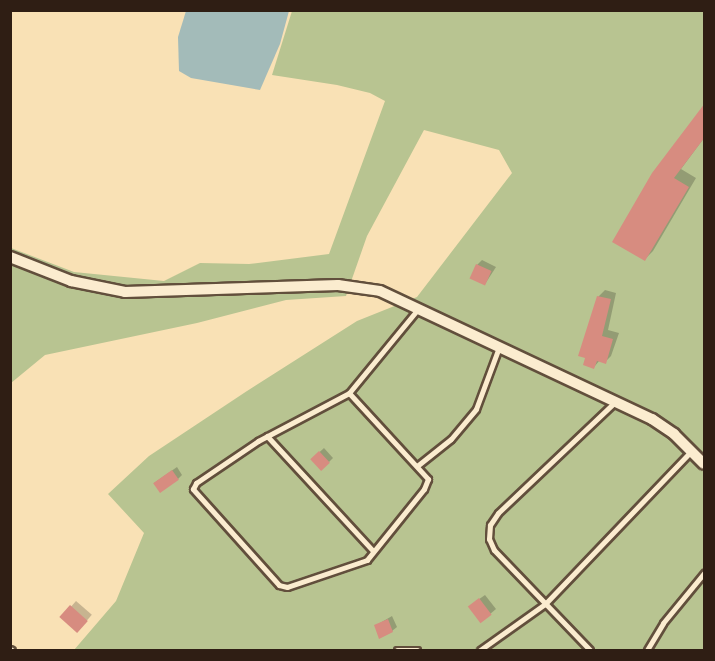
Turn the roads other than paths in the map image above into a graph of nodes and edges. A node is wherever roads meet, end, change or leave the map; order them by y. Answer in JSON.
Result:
{"nodes":[{"id":1,"x":10,"y":257,"type":"edge"},
{"id":2,"x":419,"y":308,"type":"junction"},
{"id":3,"x":499,"y":346,"type":"junction"},
{"id":4,"x":349,"y":393,"type":"junction"},
{"id":5,"x":616,"y":401,"type":"junction"},
{"id":6,"x":267,"y":436,"type":"junction"},
{"id":7,"x":692,"y":450,"type":"junction"},
{"id":8,"x":705,"y":464,"type":"edge"},
{"id":9,"x":417,"y":466,"type":"junction"},
{"id":10,"x":373,"y":551,"type":"junction"},
{"id":11,"x":705,"y":573,"type":"edge"},
{"id":12,"x":545,"y":604,"type":"junction"},
{"id":13,"x":397,"y":651,"type":"edge"},
{"id":14,"x":417,"y":651,"type":"edge"},
{"id":15,"x":480,"y":651,"type":"edge"},
{"id":16,"x":590,"y":651,"type":"edge"},
{"id":17,"x":647,"y":651,"type":"edge"}],
"edges":[{"from":1,"to":2,"type":"street"},
{"from":2,"to":3,"type":"street"},
{"from":2,"to":4,"type":"lane"},
{"from":3,"to":5,"type":"street"},
{"from":3,"to":9,"type":"lane"},
{"from":4,"to":6,"type":"lane"},
{"from":4,"to":9,"type":"lane"},
{"from":5,"to":7,"type":"street"},
{"from":5,"to":12,"type":"lane"},
{"from":6,"to":10,"type":"lane"},
{"from":6,"to":10,"type":"lane"},
{"from":7,"to":8,"type":"street"},
{"from":7,"to":12,"type":"lane"},
{"from":9,"to":10,"type":"lane"},
{"from":11,"to":17,"type":"lane"},
{"from":12,"to":15,"type":"lane"},
{"from":12,"to":16,"type":"lane"},
{"from":13,"to":14,"type":"lane"}]}
